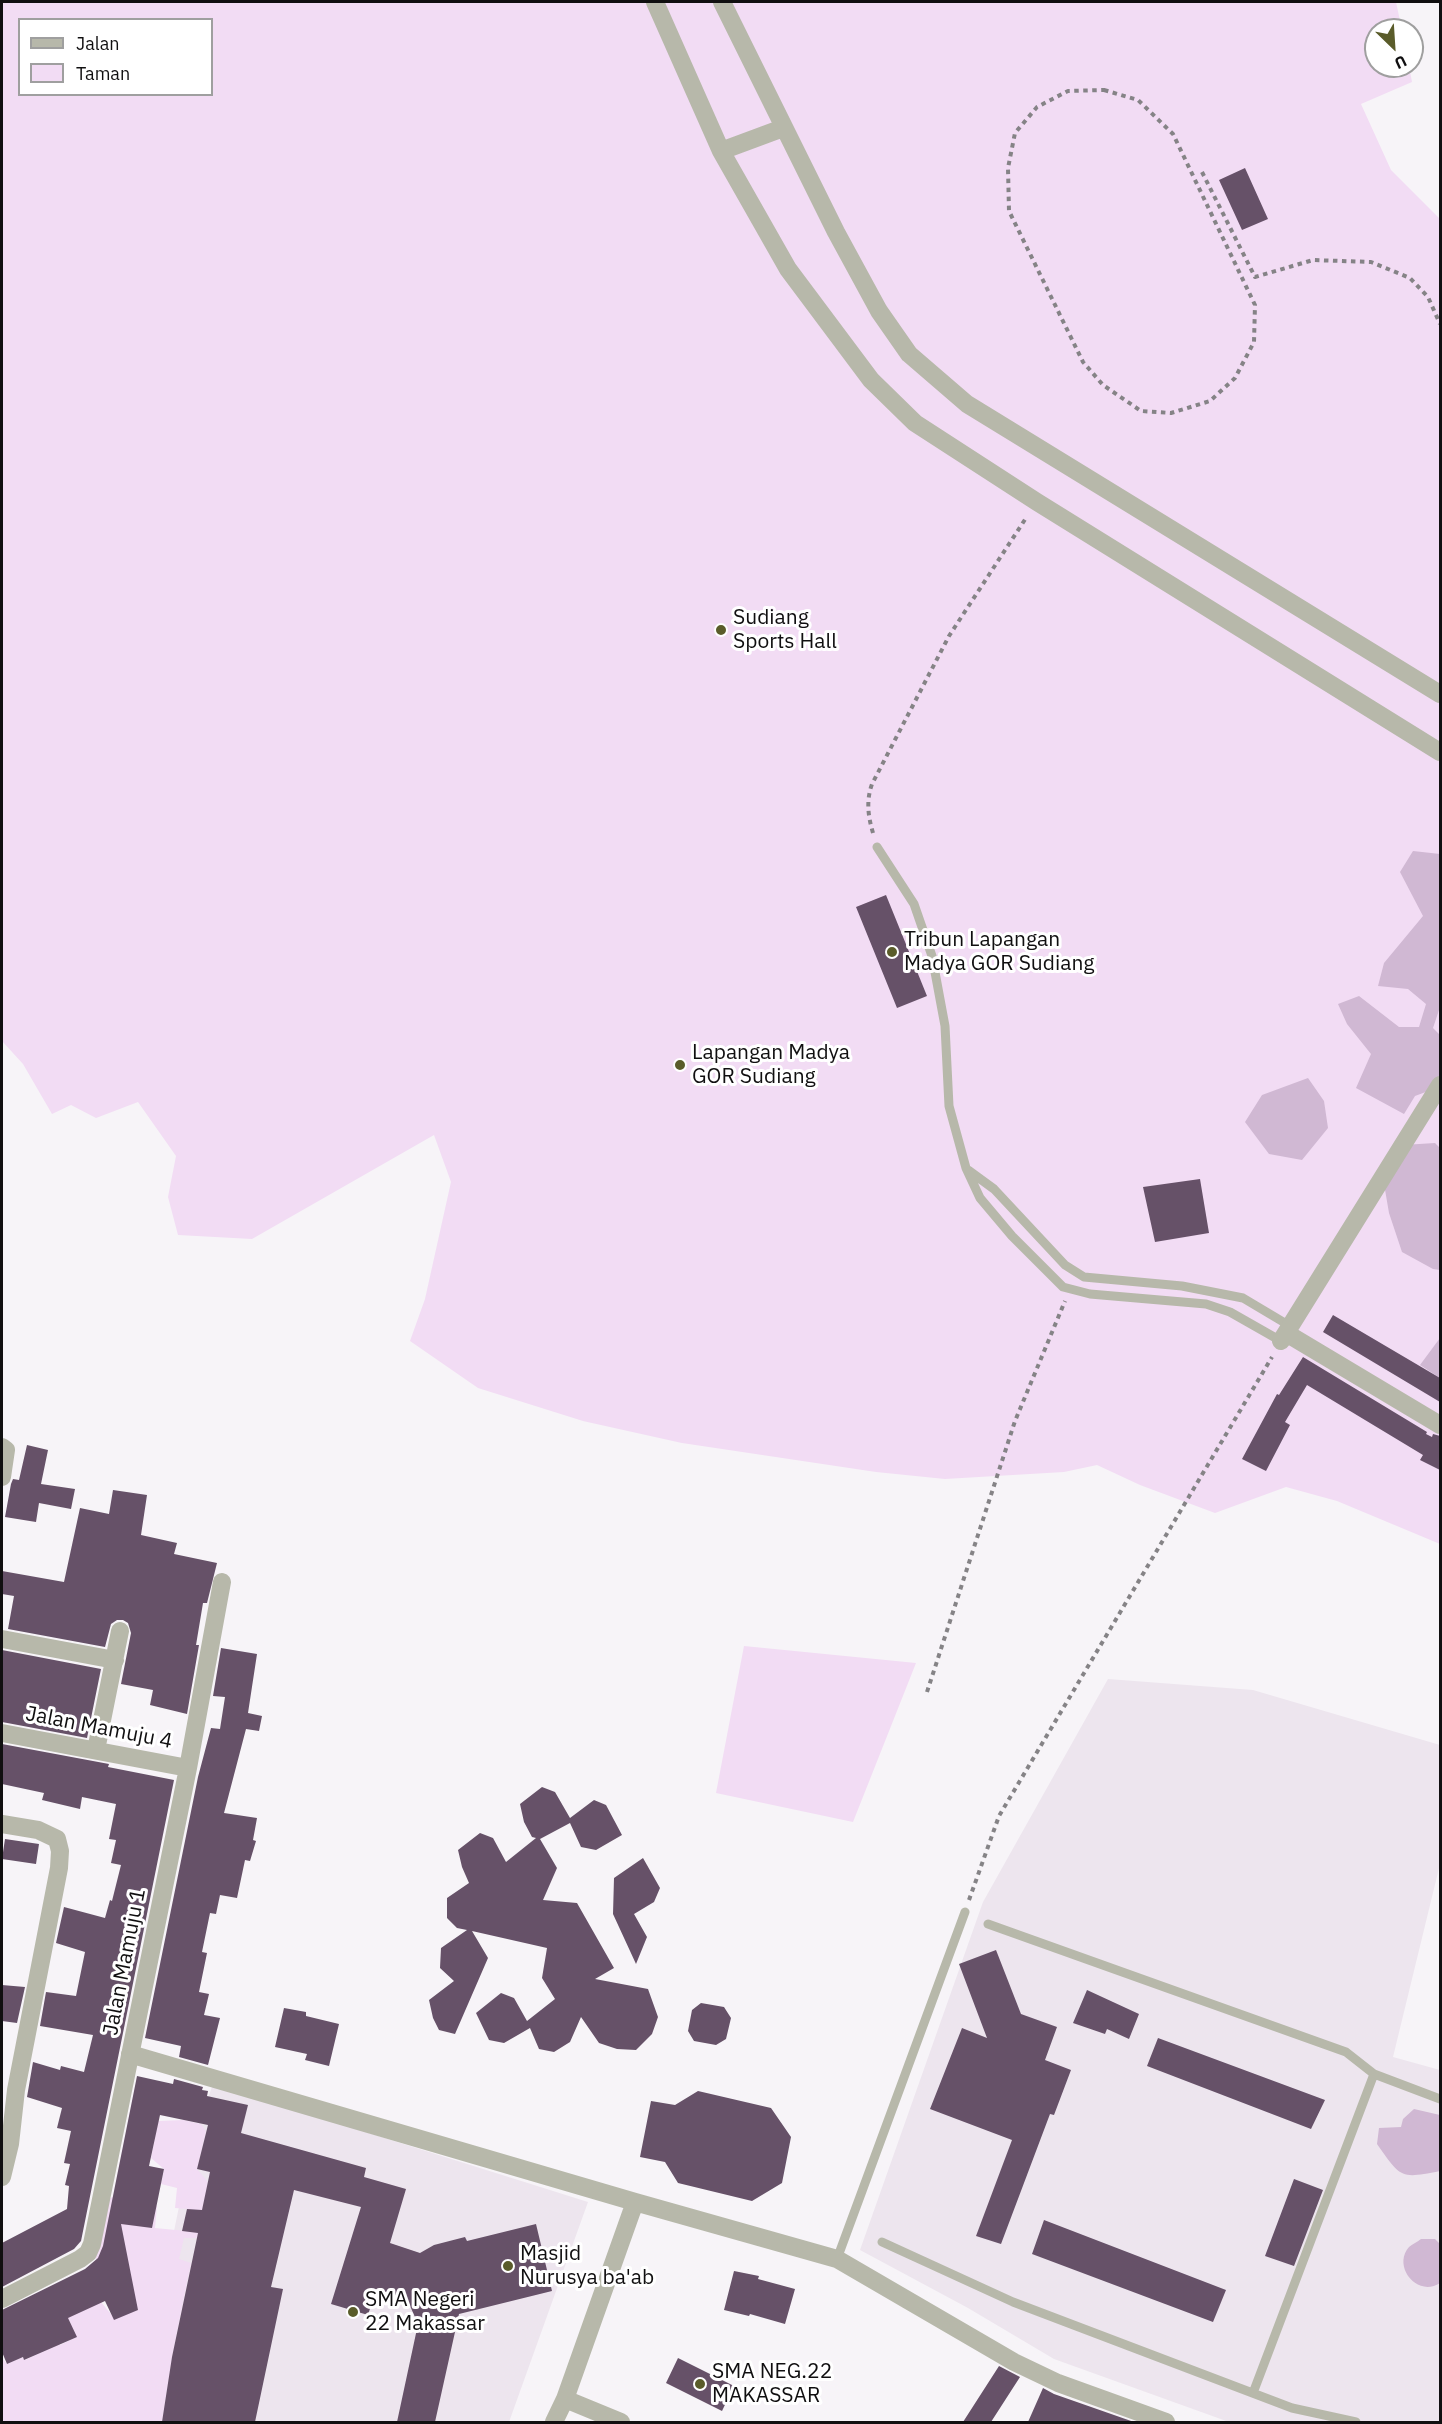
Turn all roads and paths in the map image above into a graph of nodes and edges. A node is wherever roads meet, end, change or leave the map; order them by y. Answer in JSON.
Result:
{"nodes":[{"id":1,"x":655,"y":2,"type":"edge"},
{"id":2,"x":722,"y":2,"type":"edge"},
{"id":3,"x":783,"y":128,"type":"junction"},
{"id":4,"x":1173,"y":134,"type":"joint"},
{"id":5,"x":721,"y":151,"type":"junction"},
{"id":6,"x":1202,"y":172,"type":"dead end"},
{"id":7,"x":1440,"y":324,"type":"edge"},
{"id":8,"x":1037,"y":502,"type":"junction"},
{"id":9,"x":1440,"y":694,"type":"edge"},
{"id":10,"x":1440,"y":752,"type":"edge"},
{"id":11,"x":877,"y":847,"type":"joint"},
{"id":12,"x":1439,"y":1089,"type":"edge"},
{"id":13,"x":966,"y":1168,"type":"junction"},
{"id":14,"x":1070,"y":1290,"type":"junction"},
{"id":15,"x":1286,"y":1333,"type":"junction"},
{"id":16,"x":1440,"y":1425,"type":"edge"},
{"id":17,"x":2,"y":1447,"type":"edge"},
{"id":18,"x":2,"y":1477,"type":"edge"},
{"id":19,"x":222,"y":1582,"type":"dead end"},
{"id":20,"x":120,"y":1631,"type":"dead end"},
{"id":21,"x":2,"y":1639,"type":"edge"},
{"id":22,"x":115,"y":1660,"type":"junction"},
{"id":23,"x":927,"y":1692,"type":"dead end"},
{"id":24,"x":2,"y":1732,"type":"edge"},
{"id":25,"x":96,"y":1750,"type":"junction"},
{"id":26,"x":188,"y":1768,"type":"junction"},
{"id":27,"x":2,"y":1824,"type":"edge"},
{"id":28,"x":965,"y":1912,"type":"joint"},
{"id":29,"x":988,"y":1924,"type":"dead end"},
{"id":30,"x":130,"y":2054,"type":"junction"},
{"id":31,"x":1374,"y":2074,"type":"junction"},
{"id":32,"x":9,"y":2090,"type":"edge"},
{"id":33,"x":1440,"y":2099,"type":"edge"},
{"id":34,"x":2,"y":2177,"type":"edge"},
{"id":35,"x":635,"y":2202,"type":"junction"},
{"id":36,"x":882,"y":2242,"type":"dead end"},
{"id":37,"x":837,"y":2259,"type":"junction"},
{"id":38,"x":2,"y":2299,"type":"edge"},
{"id":39,"x":1253,"y":2393,"type":"junction"},
{"id":40,"x":565,"y":2399,"type":"junction"},
{"id":41,"x":1122,"y":2416,"type":"edge"},
{"id":42,"x":554,"y":2422,"type":"edge"},
{"id":43,"x":621,"y":2422,"type":"edge"},
{"id":44,"x":1166,"y":2422,"type":"edge"},
{"id":45,"x":1356,"y":2422,"type":"edge"}],
"edges":[{"from":1,"to":5,"type":"street"},
{"from":2,"to":3,"type":"street"},
{"from":3,"to":5,"type":"street"},
{"from":3,"to":9,"type":"street"},
{"from":4,"to":4,"type":"path"},
{"from":5,"to":8,"type":"street"},
{"from":6,"to":7,"type":"path"},
{"from":8,"to":10,"type":"street"},
{"from":8,"to":11,"type":"path"},
{"from":11,"to":13,"type":"lane"},
{"from":12,"to":15,"type":"street"},
{"from":13,"to":14,"type":"lane"},
{"from":13,"to":15,"type":"lane"},
{"from":14,"to":15,"type":"lane"},
{"from":14,"to":23,"type":"path"},
{"from":15,"to":16,"type":"street"},
{"from":15,"to":28,"type":"path"},
{"from":17,"to":18,"type":"street"},
{"from":19,"to":26,"type":"street","name":"Jalan Mamuju 1"},
{"from":20,"to":22,"type":"street"},
{"from":21,"to":22,"type":"street"},
{"from":22,"to":25,"type":"street"},
{"from":24,"to":25,"type":"street","name":"Jalan Mamuju 4"},
{"from":25,"to":26,"type":"street","name":"Jalan Mamuju 4"},
{"from":26,"to":30,"type":"street","name":"Jalan Mamuju 1"},
{"from":27,"to":32,"type":"street"},
{"from":28,"to":37,"type":"lane"},
{"from":29,"to":31,"type":"lane"},
{"from":30,"to":35,"type":"street"},
{"from":30,"to":38,"type":"street","name":"Jalan Mamuju 1"},
{"from":31,"to":33,"type":"lane"},
{"from":31,"to":39,"type":"lane"},
{"from":32,"to":34,"type":"street"},
{"from":35,"to":37,"type":"street"},
{"from":35,"to":40,"type":"street"},
{"from":36,"to":39,"type":"lane"},
{"from":37,"to":41,"type":"street"},
{"from":39,"to":45,"type":"lane"},
{"from":40,"to":42,"type":"street"},
{"from":40,"to":43,"type":"street"},
{"from":41,"to":44,"type":"street"}]}
